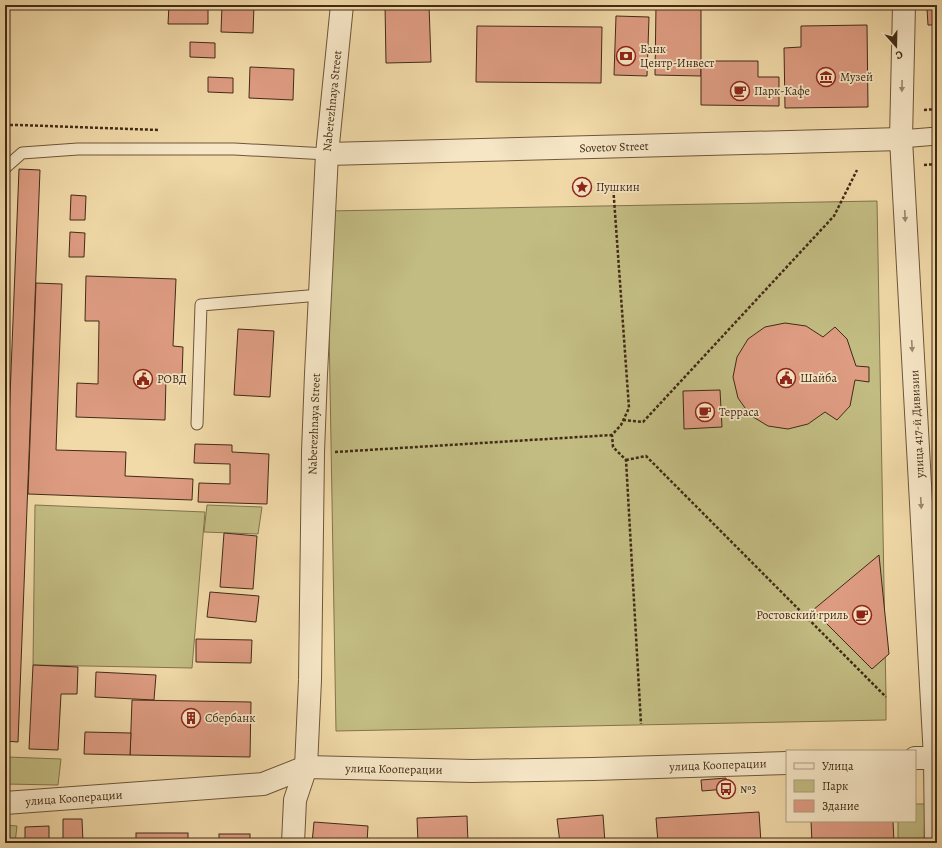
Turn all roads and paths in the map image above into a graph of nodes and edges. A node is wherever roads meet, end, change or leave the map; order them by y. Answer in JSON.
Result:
{"nodes":[{"id":1,"x":342,"y":5,"type":"edge"},
{"id":2,"x":904,"y":5,"type":"edge"},
{"id":3,"x":5,"y":125,"type":"edge"},
{"id":4,"x":160,"y":130,"type":"dead end"},
{"id":5,"x":937,"y":136,"type":"edge"},
{"id":6,"x":901,"y":139,"type":"junction"},
{"id":7,"x":327,"y":154,"type":"junction"},
{"id":8,"x":5,"y":168,"type":"edge"},
{"id":9,"x":857,"y":170,"type":"dead end"},
{"id":10,"x":613,"y":185,"type":"dead end"},
{"id":11,"x":320,"y":295,"type":"junction"},
{"id":12,"x":623,"y":420,"type":"junction"},
{"id":13,"x":197,"y":424,"type":"dead end"},
{"id":14,"x":612,"y":435,"type":"junction"},
{"id":15,"x":331,"y":452,"type":"dead end"},
{"id":16,"x":626,"y":460,"type":"junction"},
{"id":17,"x":886,"y":697,"type":"dead end"},
{"id":18,"x":641,"y":724,"type":"dead end"},
{"id":19,"x":929,"y":758,"type":"edge"},
{"id":20,"x":786,"y":763,"type":"edge"},
{"id":21,"x":306,"y":767,"type":"junction"},
{"id":22,"x":5,"y":803,"type":"edge"},
{"id":23,"x":293,"y":843,"type":"edge"},
{"id":24,"x":936,"y":843,"type":"edge"}],
"edges":[{"from":1,"to":7,"type":"street","name":"Naberezhnaya Street"},
{"from":2,"to":6,"type":"street","name":"улица 417-й Дивизии","one_way":true},
{"from":3,"to":4,"type":"path"},
{"from":5,"to":6,"type":"street"},
{"from":6,"to":7,"type":"street","name":"Sovetov Street"},
{"from":6,"to":19,"type":"street","name":"улица 417-й Дивизии","one_way":true},
{"from":7,"to":8,"type":"lane"},
{"from":7,"to":11,"type":"street","name":"Naberezhnaya Street"},
{"from":9,"to":12,"type":"path"},
{"from":10,"to":12,"type":"path"},
{"from":11,"to":13,"type":"lane"},
{"from":11,"to":21,"type":"street","name":"Naberezhnaya Street"},
{"from":12,"to":14,"type":"path"},
{"from":14,"to":15,"type":"path"},
{"from":14,"to":16,"type":"path"},
{"from":16,"to":17,"type":"path"},
{"from":16,"to":18,"type":"path"},
{"from":19,"to":24,"type":"street","name":"улица 417-й Дивизии"},
{"from":20,"to":21,"type":"street","name":"улица Кооперации"},
{"from":21,"to":22,"type":"street","name":"улица Кооперации"},
{"from":21,"to":23,"type":"street","name":"Naberezhnaya Street"}]}
